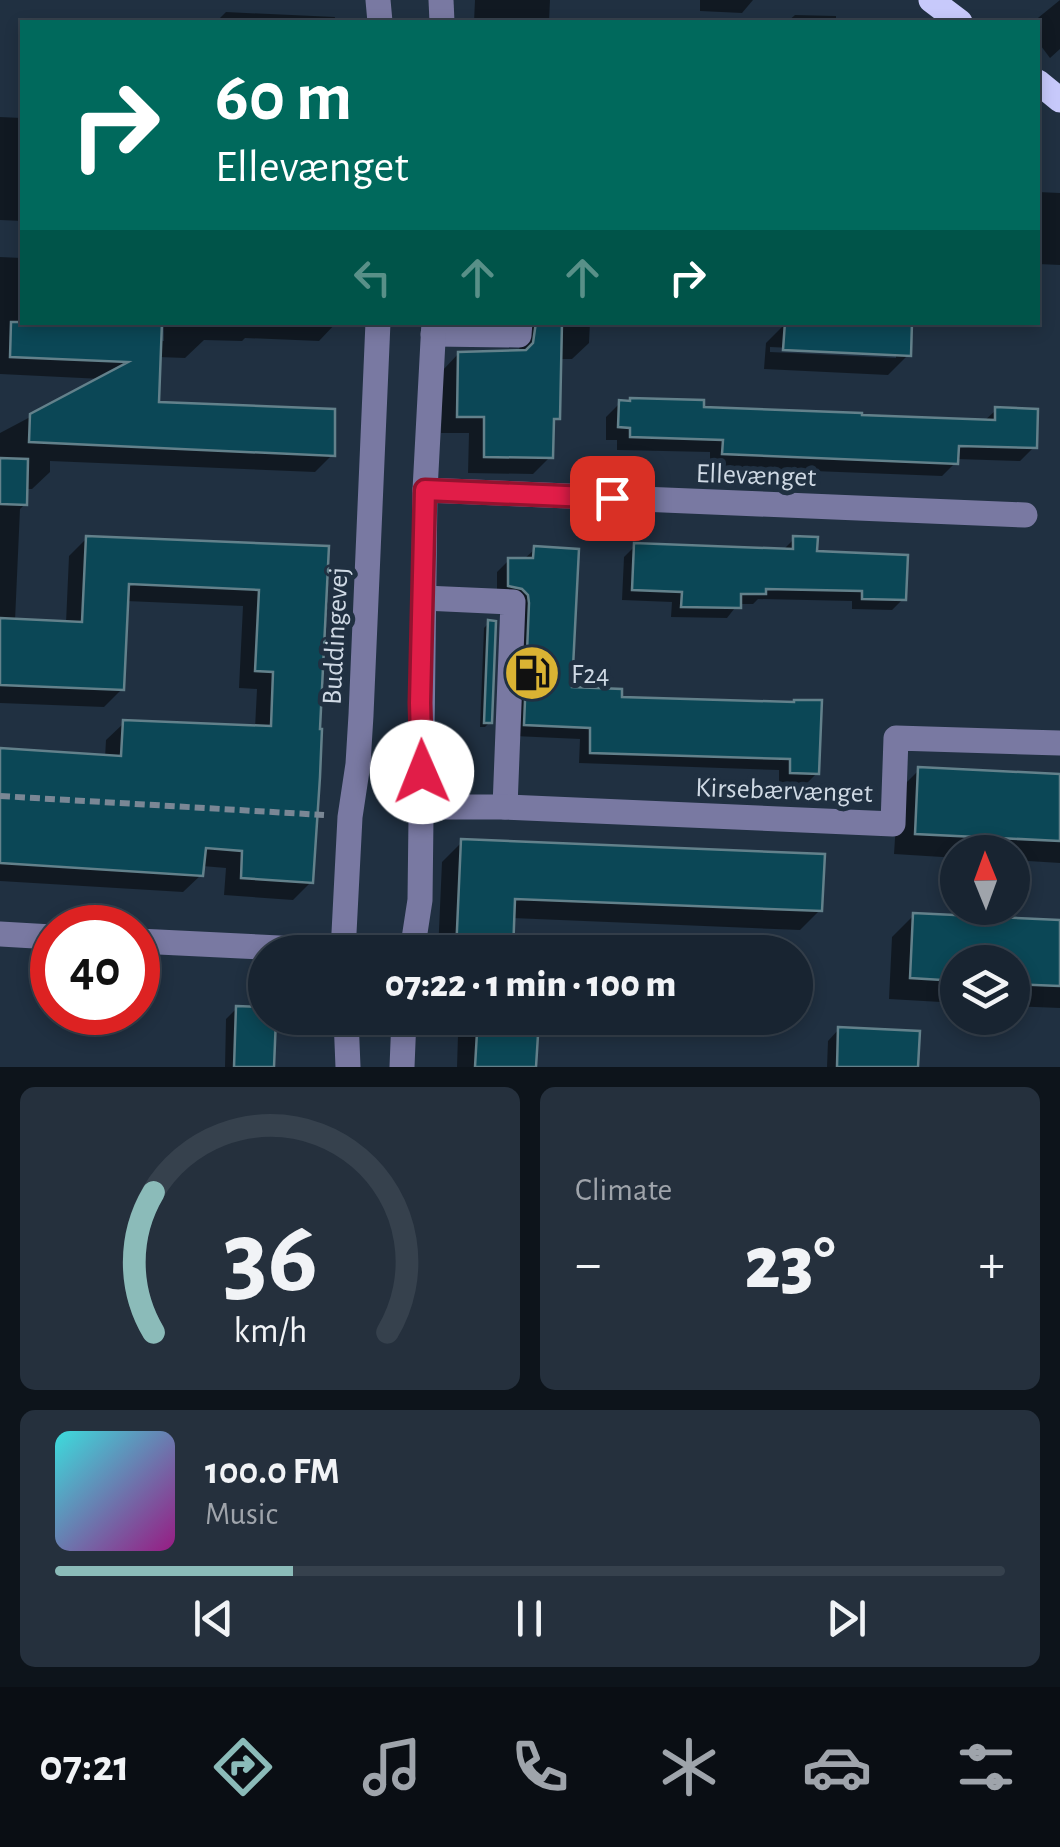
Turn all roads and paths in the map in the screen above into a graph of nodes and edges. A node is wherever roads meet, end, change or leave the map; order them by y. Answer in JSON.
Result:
{"nodes":[{"id":1,"x":931,"y":0,"type":"edge"},
{"id":2,"x":957,"y":20,"type":"edge"},
{"id":3,"x":1040,"y":84,"type":"edge"},
{"id":4,"x":1060,"y":100,"type":"edge"},
{"id":5,"x":378,"y":325,"type":"edge"},
{"id":6,"x":520,"y":325,"type":"edge"},
{"id":7,"x":434,"y":328,"type":"edge"},
{"id":8,"x":425,"y":490,"type":"junction"},
{"id":9,"x":1025,"y":515,"type":"dead end"},
{"id":10,"x":424,"y":598,"type":"junction"},
{"id":11,"x":1060,"y":743,"type":"edge"},
{"id":12,"x":0,"y":796,"type":"edge"},
{"id":13,"x":422,"y":807,"type":"junction"},
{"id":14,"x":504,"y":807,"type":"junction"},
{"id":15,"x":350,"y":817,"type":"junction"},
{"id":16,"x":0,"y":934,"type":"edge"},
{"id":17,"x":343,"y":935,"type":"edge"},
{"id":18,"x":415,"y":935,"type":"edge"},
{"id":19,"x":30,"y":936,"type":"edge"},
{"id":20,"x":160,"y":942,"type":"edge"},
{"id":21,"x":248,"y":947,"type":"edge"},
{"id":22,"x":347,"y":1035,"type":"edge"},
{"id":23,"x":403,"y":1035,"type":"edge"},
{"id":24,"x":348,"y":1067,"type":"edge"},
{"id":25,"x":402,"y":1067,"type":"edge"}],
"edges":[{"from":1,"to":2,"type":"main road"},
{"from":3,"to":4,"type":"main road"},
{"from":5,"to":15,"type":"street","name":"Buddingevej"},
{"from":6,"to":7,"type":"street"},
{"from":7,"to":8,"type":"street"},
{"from":8,"to":9,"type":"street","name":"Ellevænget"},
{"from":8,"to":10,"type":"street"},
{"from":10,"to":13,"type":"street"},
{"from":10,"to":14,"type":"street"},
{"from":11,"to":14,"type":"street","name":"Kirsebærvænget"},
{"from":12,"to":15,"type":"path"},
{"from":13,"to":14,"type":"street","name":"Kirsebærvænget"},
{"from":13,"to":18,"type":"street"},
{"from":15,"to":17,"type":"street","name":"Buddingevej"},
{"from":16,"to":19,"type":"street"},
{"from":20,"to":21,"type":"street"},
{"from":22,"to":24,"type":"street"},
{"from":23,"to":25,"type":"street"}]}
